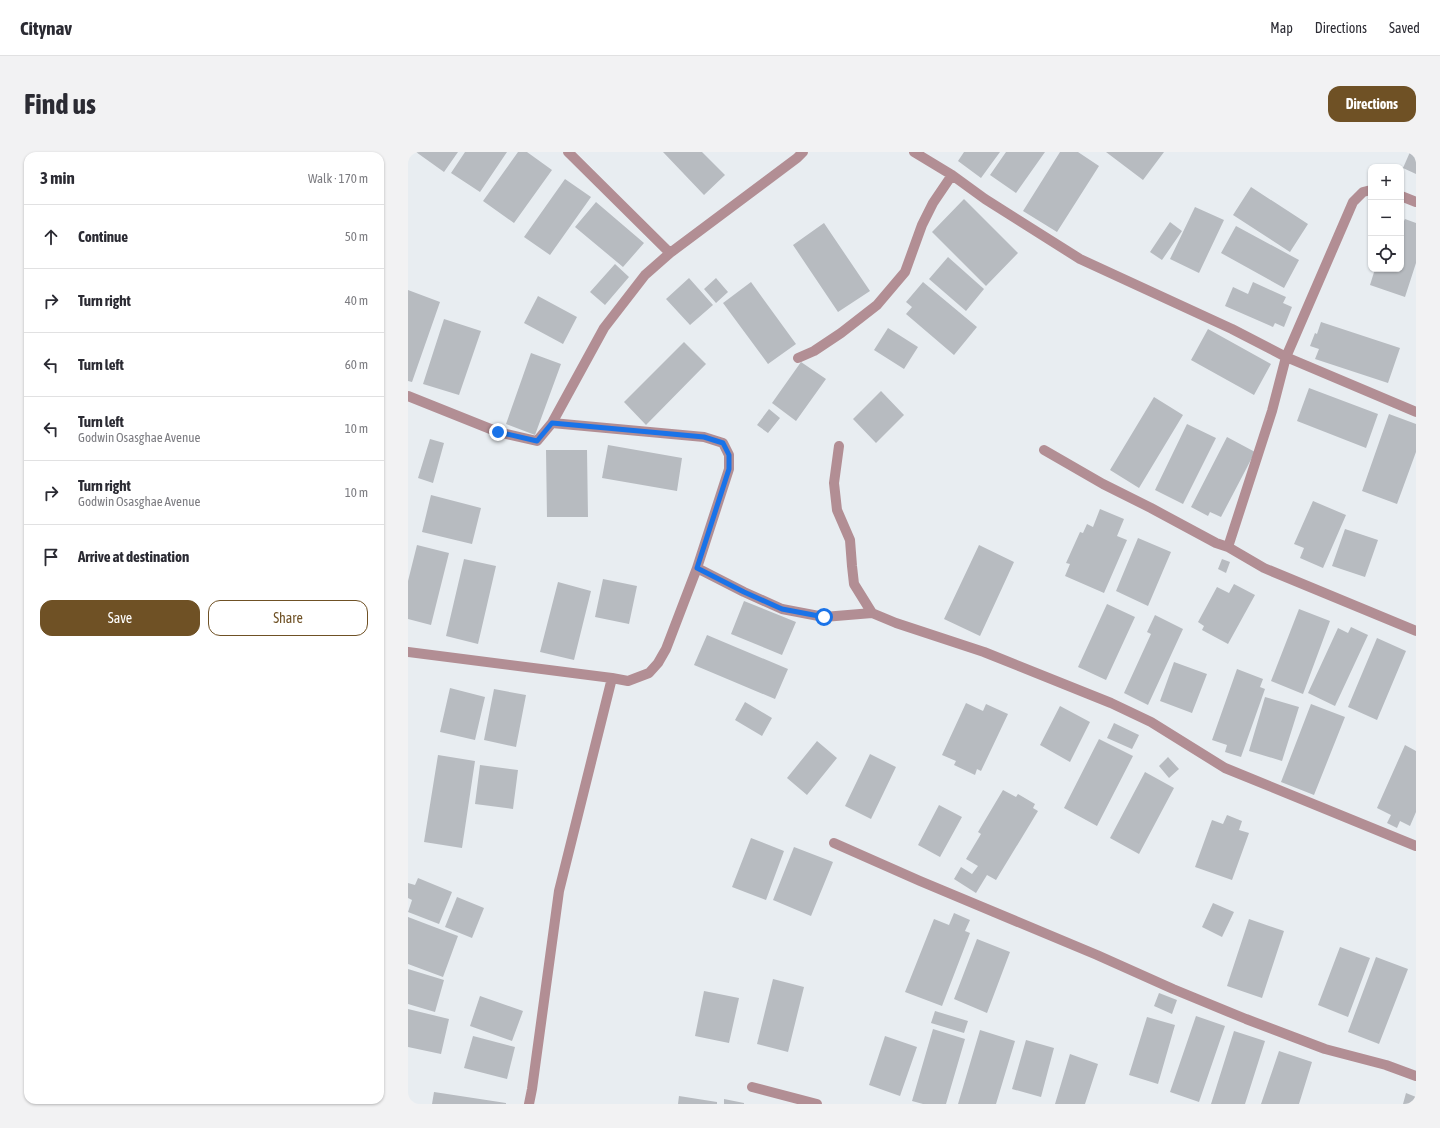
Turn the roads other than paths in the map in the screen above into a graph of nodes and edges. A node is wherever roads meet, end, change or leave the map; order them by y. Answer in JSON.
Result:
{"nodes":[{"id":1,"x":568,"y":152,"type":"edge"},
{"id":2,"x":803,"y":152,"type":"edge"},
{"id":3,"x":914,"y":152,"type":"edge"},
{"id":4,"x":952,"y":175,"type":"junction"},
{"id":5,"x":1368,"y":191,"type":"edge"},
{"id":6,"x":1404,"y":197,"type":"edge"},
{"id":7,"x":1416,"y":202,"type":"edge"},
{"id":8,"x":670,"y":252,"type":"junction"},
{"id":9,"x":1286,"y":357,"type":"junction"},
{"id":10,"x":798,"y":358,"type":"dead end"},
{"id":11,"x":408,"y":396,"type":"edge"},
{"id":12,"x":1416,"y":412,"type":"edge"},
{"id":13,"x":552,"y":423,"type":"junction"},
{"id":14,"x":839,"y":446,"type":"dead end"},
{"id":15,"x":1044,"y":450,"type":"dead end"},
{"id":16,"x":1228,"y":547,"type":"junction"},
{"id":17,"x":697,"y":568,"type":"junction"},
{"id":18,"x":872,"y":613,"type":"junction"},
{"id":19,"x":1416,"y":631,"type":"edge"},
{"id":20,"x":408,"y":652,"type":"edge"},
{"id":21,"x":612,"y":678,"type":"junction"},
{"id":22,"x":834,"y":843,"type":"dead end"},
{"id":23,"x":1416,"y":846,"type":"edge"},
{"id":24,"x":1416,"y":1076,"type":"edge"},
{"id":25,"x":752,"y":1087,"type":"dead end"},
{"id":26,"x":529,"y":1104,"type":"edge"},
{"id":27,"x":818,"y":1104,"type":"edge"}],
"edges":[{"from":1,"to":8,"type":"street"},
{"from":2,"to":8,"type":"street"},
{"from":3,"to":4,"type":"street"},
{"from":4,"to":9,"type":"street"},
{"from":4,"to":10,"type":"street"},
{"from":5,"to":9,"type":"street"},
{"from":6,"to":7,"type":"street"},
{"from":8,"to":13,"type":"street"},
{"from":9,"to":12,"type":"street"},
{"from":9,"to":16,"type":"street"},
{"from":11,"to":13,"type":"street"},
{"from":13,"to":17,"type":"street"},
{"from":14,"to":18,"type":"street"},
{"from":15,"to":16,"type":"street"},
{"from":16,"to":19,"type":"street"},
{"from":17,"to":18,"type":"street"},
{"from":17,"to":21,"type":"street"},
{"from":18,"to":23,"type":"street"},
{"from":20,"to":21,"type":"street"},
{"from":21,"to":26,"type":"street"},
{"from":22,"to":24,"type":"street"},
{"from":25,"to":27,"type":"street"}]}
